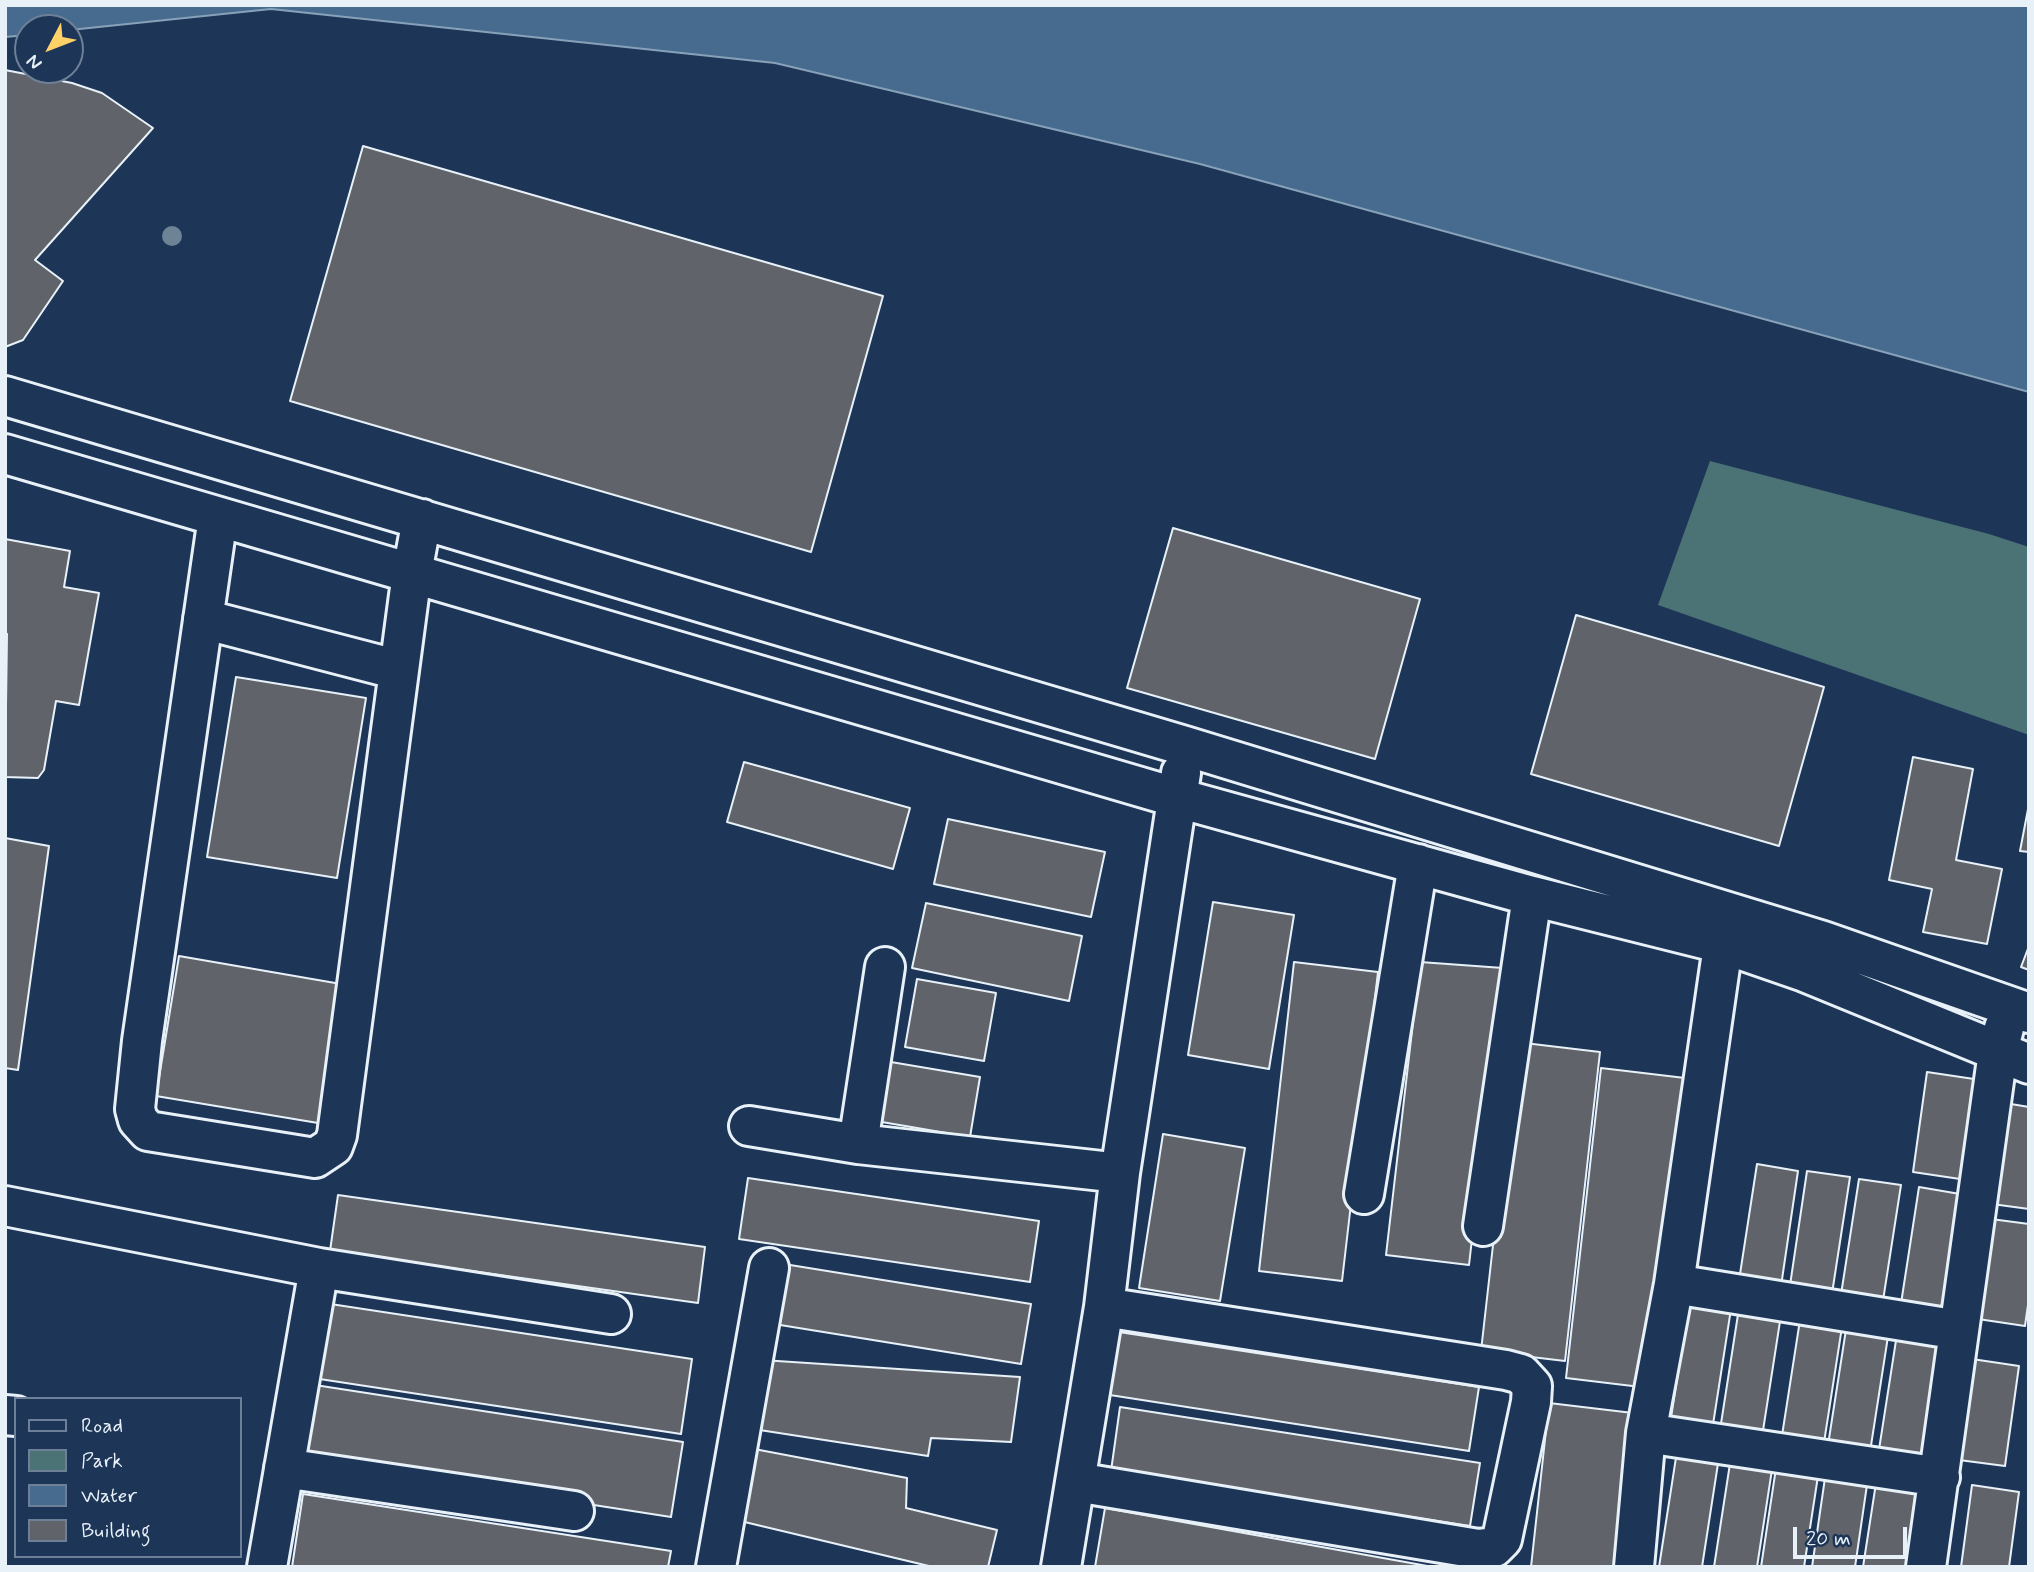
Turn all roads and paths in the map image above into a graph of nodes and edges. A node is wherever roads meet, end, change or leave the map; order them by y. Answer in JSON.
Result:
{"nodes":[{"id":1,"x":5,"y":396,"type":"edge"},
{"id":2,"x":5,"y":454,"type":"edge"},
{"id":3,"x":218,"y":517,"type":"junction"},
{"id":4,"x":422,"y":520,"type":"junction"},
{"id":5,"x":412,"y":573,"type":"junction"},
{"id":6,"x":203,"y":620,"type":"junction"},
{"id":7,"x":399,"y":670,"type":"junction"},
{"id":8,"x":1048,"y":705,"type":"junction"},
{"id":9,"x":1185,"y":746,"type":"junction"},
{"id":10,"x":1038,"y":757,"type":"junction"},
{"id":11,"x":1178,"y":798,"type":"junction"},
{"id":12,"x":1418,"y":864,"type":"junction"},
{"id":13,"x":1532,"y":896,"type":"junction"},
{"id":14,"x":1726,"y":928,"type":"junction"},
{"id":15,"x":885,"y":967,"type":"dead end"},
{"id":16,"x":2019,"y":1009,"type":"edge"},
{"id":17,"x":2013,"y":1058,"type":"edge"},
{"id":18,"x":748,"y":1126,"type":"dead end"},
{"id":19,"x":858,"y":1144,"type":"junction"},
{"id":20,"x":1119,"y":1174,"type":"junction"},
{"id":21,"x":1364,"y":1194,"type":"dead end"},
{"id":22,"x":5,"y":1206,"type":"edge"},
{"id":23,"x":1483,"y":1226,"type":"dead end"},
{"id":24,"x":319,"y":1268,"type":"junction"},
{"id":25,"x":769,"y":1268,"type":"dead end"},
{"id":26,"x":1674,"y":1284,"type":"junction"},
{"id":27,"x":1104,"y":1307,"type":"junction"},
{"id":28,"x":611,"y":1314,"type":"dead end"},
{"id":29,"x":1959,"y":1330,"type":"junction"},
{"id":30,"x":1646,"y":1433,"type":"junction"},
{"id":31,"x":284,"y":1468,"type":"junction"},
{"id":32,"x":1940,"y":1477,"type":"junction"},
{"id":33,"x":1076,"y":1482,"type":"junction"},
{"id":34,"x":574,"y":1511,"type":"dead end"},
{"id":35,"x":267,"y":1567,"type":"edge"},
{"id":36,"x":716,"y":1567,"type":"edge"},
{"id":37,"x":1060,"y":1567,"type":"edge"},
{"id":38,"x":1634,"y":1567,"type":"edge"},
{"id":39,"x":1926,"y":1567,"type":"edge"}],
"edges":[{"from":1,"to":4,"type":"street"},
{"from":2,"to":3,"type":"street"},
{"from":3,"to":5,"type":"street"},
{"from":3,"to":6,"type":"street"},
{"from":4,"to":5,"type":"street"},
{"from":4,"to":8,"type":"street"},
{"from":5,"to":7,"type":"street"},
{"from":5,"to":10,"type":"street"},
{"from":6,"to":7,"type":"street"},
{"from":6,"to":7,"type":"street"},
{"from":8,"to":9,"type":"street"},
{"from":8,"to":10,"type":"street"},
{"from":9,"to":11,"type":"street"},
{"from":9,"to":14,"type":"street"},
{"from":10,"to":11,"type":"street"},
{"from":11,"to":12,"type":"street"},
{"from":11,"to":20,"type":"street"},
{"from":12,"to":13,"type":"street"},
{"from":12,"to":21,"type":"street"},
{"from":13,"to":14,"type":"street"},
{"from":13,"to":23,"type":"street"},
{"from":14,"to":16,"type":"street"},
{"from":14,"to":17,"type":"street"},
{"from":14,"to":26,"type":"street"},
{"from":15,"to":19,"type":"street"},
{"from":16,"to":17,"type":"street"},
{"from":17,"to":29,"type":"street"},
{"from":18,"to":19,"type":"street"},
{"from":19,"to":20,"type":"street"},
{"from":20,"to":27,"type":"street"},
{"from":22,"to":24,"type":"street"},
{"from":24,"to":28,"type":"street"},
{"from":24,"to":31,"type":"street"},
{"from":25,"to":36,"type":"street"},
{"from":26,"to":29,"type":"street"},
{"from":26,"to":30,"type":"street"},
{"from":27,"to":33,"type":"street"},
{"from":27,"to":33,"type":"street"},
{"from":29,"to":32,"type":"street"},
{"from":30,"to":32,"type":"street"},
{"from":30,"to":38,"type":"street"},
{"from":31,"to":34,"type":"street"},
{"from":31,"to":35,"type":"street"},
{"from":32,"to":39,"type":"street"},
{"from":33,"to":37,"type":"street"}]}
